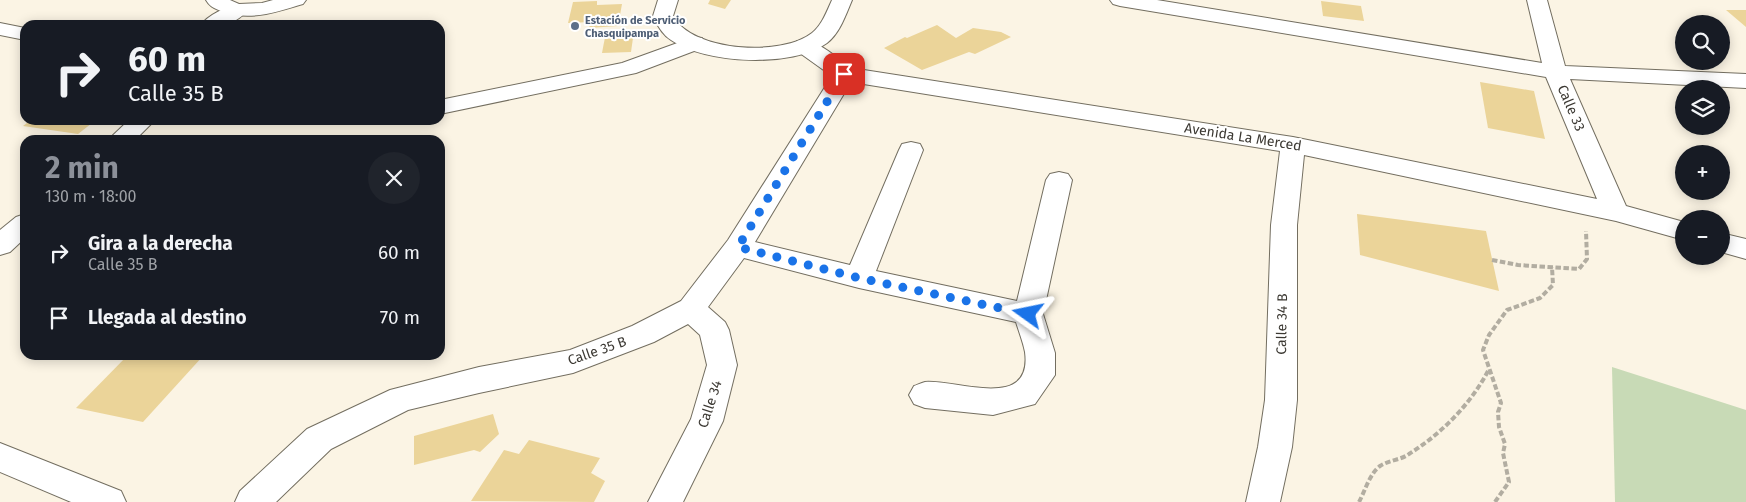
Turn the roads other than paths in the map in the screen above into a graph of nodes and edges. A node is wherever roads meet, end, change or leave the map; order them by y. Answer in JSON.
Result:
{"nodes":[{"id":1,"x":216,"y":0,"type":"edge"},
{"id":2,"x":296,"y":0,"type":"edge"},
{"id":3,"x":668,"y":0,"type":"edge"},
{"id":4,"x":842,"y":0,"type":"edge"},
{"id":5,"x":1120,"y":0,"type":"edge"},
{"id":6,"x":1537,"y":0,"type":"edge"},
{"id":7,"x":237,"y":10,"type":"junction"},
{"id":8,"x":220,"y":20,"type":"edge"},
{"id":9,"x":0,"y":29,"type":"edge"},
{"id":10,"x":20,"y":33,"type":"edge"},
{"id":11,"x":694,"y":44,"type":"junction"},
{"id":12,"x":805,"y":46,"type":"junction"},
{"id":13,"x":1555,"y":72,"type":"junction"},
{"id":14,"x":844,"y":74,"type":"junction"},
{"id":15,"x":1746,"y":81,"type":"edge"},
{"id":16,"x":445,"y":107,"type":"edge"},
{"id":17,"x":137,"y":125,"type":"edge"},
{"id":18,"x":126,"y":135,"type":"edge"},
{"id":19,"x":1293,"y":145,"type":"junction"},
{"id":20,"x":911,"y":150,"type":"dead end"},
{"id":21,"x":1059,"y":180,"type":"dead end"},
{"id":22,"x":1616,"y":212,"type":"junction"},
{"id":23,"x":20,"y":227,"type":"edge"},
{"id":24,"x":1675,"y":228,"type":"edge"},
{"id":25,"x":0,"y":245,"type":"edge"},
{"id":26,"x":1730,"y":245,"type":"edge"},
{"id":27,"x":738,"y":247,"type":"junction"},
{"id":28,"x":1746,"y":249,"type":"edge"},
{"id":29,"x":859,"y":278,"type":"junction"},
{"id":30,"x":691,"y":309,"type":"junction"},
{"id":31,"x":1028,"y":314,"type":"junction"},
{"id":32,"x":925,"y":395,"type":"dead end"},
{"id":33,"x":0,"y":458,"type":"edge"},
{"id":34,"x":109,"y":502,"type":"edge"},
{"id":35,"x":252,"y":502,"type":"edge"},
{"id":36,"x":665,"y":502,"type":"edge"},
{"id":37,"x":1263,"y":502,"type":"edge"}],
"edges":[{"from":1,"to":7,"type":"street"},
{"from":2,"to":7,"type":"street"},
{"from":3,"to":11,"type":"street"},
{"from":4,"to":12,"type":"street"},
{"from":5,"to":13,"type":"street"},
{"from":6,"to":13,"type":"street","name":"Calle 33"},
{"from":7,"to":8,"type":"street"},
{"from":9,"to":10,"type":"street"},
{"from":11,"to":12,"type":"street"},
{"from":11,"to":16,"type":"street"},
{"from":12,"to":14,"type":"street","name":"Avenida La Merced"},
{"from":13,"to":15,"type":"street"},
{"from":13,"to":22,"type":"street","name":"Calle 33"},
{"from":14,"to":19,"type":"street","name":"Avenida La Merced"},
{"from":14,"to":27,"type":"street","name":"Calle 35 B"},
{"from":17,"to":18,"type":"street"},
{"from":19,"to":22,"type":"street","name":"Avenida La Merced"},
{"from":19,"to":37,"type":"street","name":"Calle 34 B"},
{"from":20,"to":29,"type":"street"},
{"from":21,"to":31,"type":"street"},
{"from":22,"to":24,"type":"street","name":"Avenida La Merced"},
{"from":23,"to":25,"type":"street"},
{"from":26,"to":28,"type":"street"},
{"from":27,"to":29,"type":"street"},
{"from":27,"to":30,"type":"street","name":"Calle 35 B"},
{"from":29,"to":31,"type":"street"},
{"from":30,"to":35,"type":"street","name":"Calle 35 B"},
{"from":30,"to":36,"type":"street","name":"Calle 34"},
{"from":31,"to":32,"type":"street"},
{"from":33,"to":34,"type":"street"}]}
